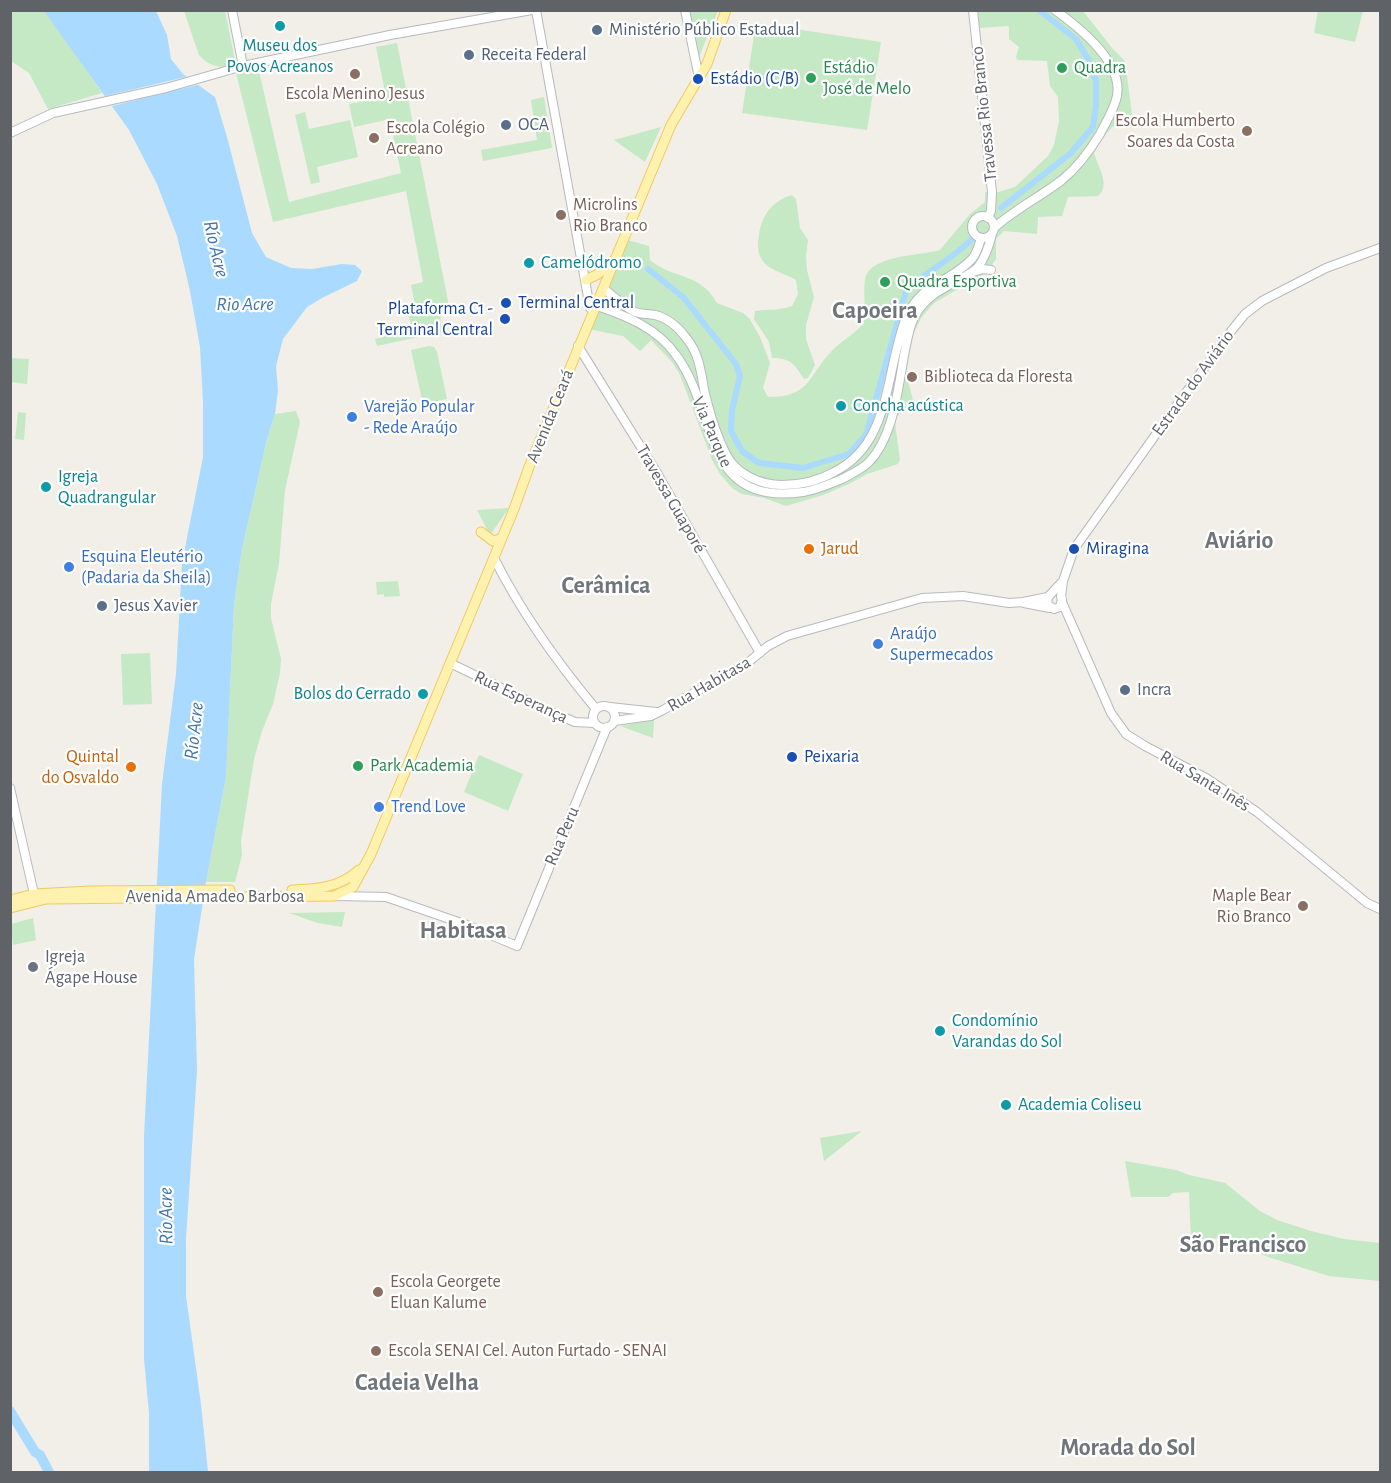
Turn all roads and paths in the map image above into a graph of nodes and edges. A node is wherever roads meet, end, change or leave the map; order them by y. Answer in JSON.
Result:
{"nodes":[{"id":1,"x":232,"y":10,"type":"edge"},
{"id":2,"x":534,"y":10,"type":"edge"},
{"id":3,"x":685,"y":10,"type":"edge"},
{"id":4,"x":726,"y":10,"type":"edge"},
{"id":5,"x":973,"y":10,"type":"edge"},
{"id":6,"x":1055,"y":10,"type":"edge"},
{"id":7,"x":239,"y":67,"type":"junction"},
{"id":8,"x":699,"y":78,"type":"junction"},
{"id":9,"x":10,"y":133,"type":"edge"},
{"id":10,"x":988,"y":218,"type":"junction"},
{"id":11,"x":993,"y":231,"type":"junction"},
{"id":12,"x":981,"y":238,"type":"junction"},
{"id":13,"x":1380,"y":248,"type":"edge"},
{"id":14,"x":617,"y":257,"type":"junction"},
{"id":15,"x":992,"y":270,"type":"dead end"},
{"id":16,"x":972,"y":273,"type":"junction"},
{"id":17,"x":586,"y":280,"type":"junction"},
{"id":18,"x":604,"y":289,"type":"junction"},
{"id":19,"x":592,"y":307,"type":"junction"},
{"id":20,"x":657,"y":315,"type":"junction"},
{"id":21,"x":649,"y":330,"type":"junction"},
{"id":22,"x":578,"y":346,"type":"junction"},
{"id":23,"x":481,"y":532,"type":"dead end"},
{"id":24,"x":503,"y":536,"type":"junction"},
{"id":25,"x":494,"y":558,"type":"junction"},
{"id":26,"x":1063,"y":581,"type":"junction"},
{"id":27,"x":1050,"y":595,"type":"junction"},
{"id":28,"x":1061,"y":599,"type":"junction"},
{"id":29,"x":1023,"y":602,"type":"junction"},
{"id":30,"x":1052,"y":608,"type":"junction"},
{"id":31,"x":1069,"y":621,"type":"junction"},
{"id":32,"x":748,"y":634,"type":"junction"},
{"id":33,"x":787,"y":636,"type":"junction"},
{"id":34,"x":760,"y":653,"type":"junction"},
{"id":35,"x":450,"y":663,"type":"junction"},
{"id":36,"x":610,"y":707,"type":"junction"},
{"id":37,"x":596,"y":709,"type":"junction"},
{"id":38,"x":656,"y":712,"type":"junction"},
{"id":39,"x":595,"y":723,"type":"junction"},
{"id":40,"x":611,"y":724,"type":"junction"},
{"id":41,"x":10,"y":788,"type":"edge"},
{"id":42,"x":382,"y":827,"type":"joint"},
{"id":43,"x":368,"y":862,"type":"junction"},
{"id":44,"x":334,"y":891,"type":"junction"},
{"id":45,"x":34,"y":898,"type":"junction"},
{"id":46,"x":10,"y":900,"type":"edge"},
{"id":47,"x":10,"y":908,"type":"edge"},
{"id":48,"x":1380,"y":909,"type":"edge"}],
"edges":[{"from":1,"to":7,"type":"street"},
{"from":2,"to":7,"type":"street"},
{"from":2,"to":17,"type":"street"},
{"from":3,"to":8,"type":"street"},
{"from":4,"to":8,"type":"main road","name":"Avenida Ceará"},
{"from":5,"to":10,"type":"street","name":"Travessa Rio Branco"},
{"from":6,"to":11,"type":"street"},
{"from":7,"to":9,"type":"street"},
{"from":8,"to":14,"type":"main road","name":"Avenida Ceará"},
{"from":10,"to":11,"type":"street"},
{"from":10,"to":12,"type":"street"},
{"from":11,"to":12,"type":"street"},
{"from":11,"to":16,"type":"street"},
{"from":12,"to":20,"type":"street","name":"Via Parque"},
{"from":13,"to":26,"type":"street","name":"Estrada do Aviário"},
{"from":14,"to":17,"type":"main road"},
{"from":14,"to":18,"type":"main road","name":"Avenida Ceará"},
{"from":15,"to":16,"type":"street"},
{"from":16,"to":21,"type":"street","name":"Via Parque"},
{"from":17,"to":19,"type":"street"},
{"from":18,"to":19,"type":"main road","name":"Avenida Ceará"},
{"from":18,"to":20,"type":"street","name":"Via Parque"},
{"from":19,"to":21,"type":"street","name":"Via Parque"},
{"from":19,"to":22,"type":"main road","name":"Avenida Ceará"},
{"from":20,"to":21,"type":"street"},
{"from":22,"to":24,"type":"main road","name":"Avenida Ceará"},
{"from":22,"to":32,"type":"street","name":"Travessa Guaporé"},
{"from":23,"to":24,"type":"main road"},
{"from":24,"to":25,"type":"main road","name":"Avenida Ceará"},
{"from":25,"to":35,"type":"main road","name":"Avenida Ceará"},
{"from":25,"to":37,"type":"street"},
{"from":26,"to":27,"type":"street","name":"Estrada do Aviário"},
{"from":26,"to":28,"type":"street","name":"Estrada do Aviário"},
{"from":27,"to":28,"type":"street"},
{"from":27,"to":29,"type":"street"},
{"from":27,"to":30,"type":"street"},
{"from":28,"to":30,"type":"street"},
{"from":28,"to":31,"type":"street","name":"Rua Santa Inês"},
{"from":29,"to":30,"type":"street"},
{"from":29,"to":33,"type":"street"},
{"from":30,"to":31,"type":"street","name":"Rua Santa Inês"},
{"from":31,"to":48,"type":"street","name":"Rua Santa Inês"},
{"from":32,"to":33,"type":"street"},
{"from":32,"to":34,"type":"street","name":"Travessa Guaporé"},
{"from":33,"to":34,"type":"street"},
{"from":34,"to":38,"type":"street","name":"Rua Habitasa"},
{"from":35,"to":39,"type":"street","name":"Rua Esperança"},
{"from":35,"to":42,"type":"main road","name":"Avenida Ceará"},
{"from":36,"to":37,"type":"street"},
{"from":36,"to":38,"type":"street","name":"Rua Habitasa"},
{"from":36,"to":40,"type":"street"},
{"from":37,"to":39,"type":"street"},
{"from":38,"to":40,"type":"street","name":"Rua Habitasa"},
{"from":39,"to":40,"type":"street"},
{"from":40,"to":44,"type":"street","name":"Rua Peru"},
{"from":41,"to":45,"type":"street"},
{"from":42,"to":43,"type":"main road","name":"Avenida Amadeo Barbosa"},
{"from":43,"to":44,"type":"main road","name":"Avenida Amadeo Barbosa"},
{"from":43,"to":44,"type":"main road","name":"Avenida Amadeo Barbosa"},
{"from":44,"to":45,"type":"main road","name":"Avenida Amadeo Barbosa"},
{"from":45,"to":46,"type":"main road","name":"Avenida Amadeo Barbosa"},
{"from":45,"to":47,"type":"main road","name":"Avenida Amadeo Barbosa"}]}
